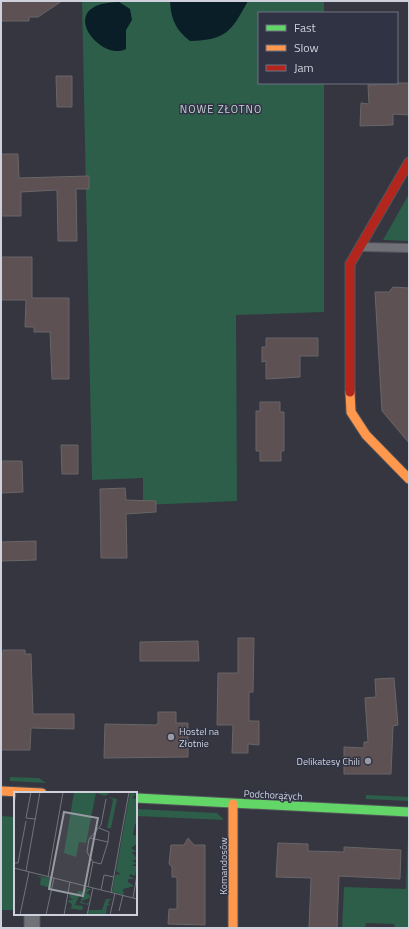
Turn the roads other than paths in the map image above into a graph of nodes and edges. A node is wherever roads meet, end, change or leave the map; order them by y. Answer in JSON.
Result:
{"nodes":[{"id":1,"x":409,"y":162,"type":"edge"},
{"id":2,"x":358,"y":248,"type":"junction"},
{"id":3,"x":409,"y":248,"type":"edge"},
{"id":4,"x":409,"y":479,"type":"edge"},
{"id":5,"x":1,"y":791,"type":"edge"},
{"id":6,"x":17,"y":792,"type":"edge"},
{"id":7,"x":137,"y":798,"type":"edge"},
{"id":8,"x":233,"y":804,"type":"junction"},
{"id":9,"x":409,"y":812,"type":"edge"},
{"id":10,"x":32,"y":915,"type":"edge"},
{"id":11,"x":32,"y":928,"type":"edge"},
{"id":12,"x":233,"y":928,"type":"edge"}],
"edges":[{"from":1,"to":2,"type":"street"},
{"from":2,"to":3,"type":"lane"},
{"from":2,"to":4,"type":"street"},
{"from":5,"to":6,"type":"street"},
{"from":7,"to":8,"type":"street","name":"Podchorążych"},
{"from":8,"to":9,"type":"street","name":"Podchorążych"},
{"from":8,"to":12,"type":"street","name":"Komandosów"},
{"from":10,"to":11,"type":"street"}]}
